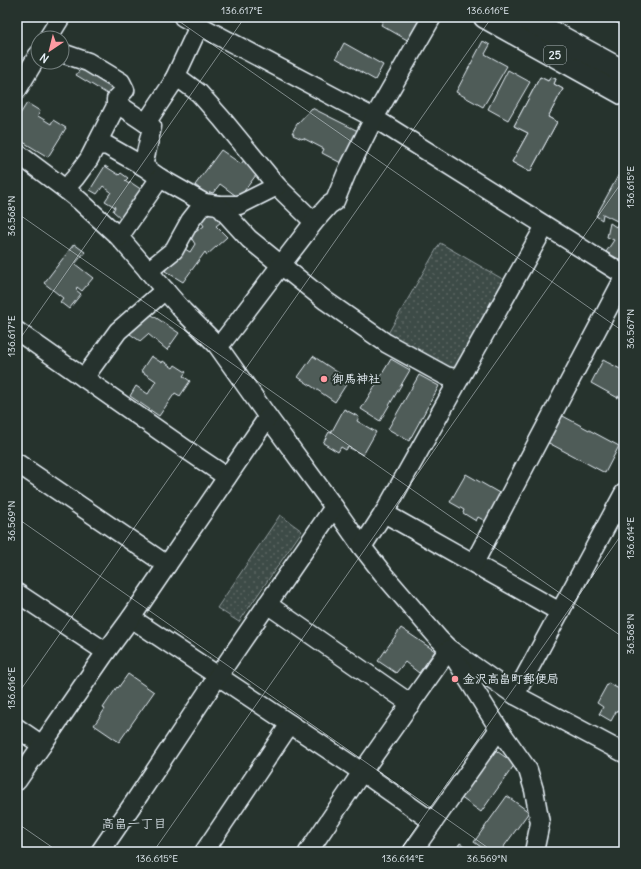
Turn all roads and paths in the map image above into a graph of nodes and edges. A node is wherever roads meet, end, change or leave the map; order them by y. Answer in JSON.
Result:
{"nodes":[{"id":1,"x":61,"y":17,"type":"edge"},
{"id":2,"x":182,"y":17,"type":"edge"},
{"id":3,"x":432,"y":17,"type":"edge"},
{"id":4,"x":485,"y":17,"type":"edge"},
{"id":5,"x":524,"y":17,"type":"edge"},
{"id":6,"x":199,"y":26,"type":"junction"},
{"id":7,"x":53,"y":30,"type":"edge"},
{"id":8,"x":70,"y":56,"type":"edge"},
{"id":9,"x":30,"y":68,"type":"edge"},
{"id":10,"x":624,"y":72,"type":"edge"},
{"id":11,"x":174,"y":79,"type":"junction"},
{"id":12,"x":17,"y":90,"type":"edge"},
{"id":13,"x":624,"y":94,"type":"edge"},
{"id":14,"x":116,"y":106,"type":"junction"},
{"id":15,"x":374,"y":118,"type":"junction"},
{"id":16,"x":146,"y":122,"type":"junction"},
{"id":17,"x":96,"y":146,"type":"junction"},
{"id":18,"x":17,"y":153,"type":"edge"},
{"id":19,"x":143,"y":166,"type":"junction"},
{"id":20,"x":160,"y":178,"type":"junction"},
{"id":21,"x":277,"y":186,"type":"junction"},
{"id":22,"x":65,"y":189,"type":"junction"},
{"id":23,"x":211,"y":204,"type":"junction"},
{"id":24,"x":314,"y":222,"type":"junction"},
{"id":25,"x":545,"y":226,"type":"junction"},
{"id":26,"x":119,"y":237,"type":"junction"},
{"id":27,"x":280,"y":265,"type":"junction"},
{"id":28,"x":148,"y":271,"type":"junction"},
{"id":29,"x":624,"y":275,"type":"edge"},
{"id":30,"x":624,"y":278,"type":"edge"},
{"id":31,"x":165,"y":290,"type":"junction"},
{"id":32,"x":17,"y":331,"type":"edge"},
{"id":33,"x":217,"y":346,"type":"junction"},
{"id":34,"x":84,"y":378,"type":"junction"},
{"id":35,"x":459,"y":379,"type":"junction"},
{"id":36,"x":268,"y":417,"type":"junction"},
{"id":37,"x":17,"y":463,"type":"edge"},
{"id":38,"x":227,"y":477,"type":"junction"},
{"id":39,"x":624,"y":493,"type":"edge"},
{"id":40,"x":334,"y":507,"type":"junction"},
{"id":41,"x":384,"y":513,"type":"junction"},
{"id":42,"x":362,"y":547,"type":"junction"},
{"id":43,"x":474,"y":563,"type":"junction"},
{"id":44,"x":167,"y":565,"type":"junction"},
{"id":45,"x":17,"y":593,"type":"edge"},
{"id":46,"x":267,"y":604,"type":"junction"},
{"id":47,"x":560,"y":612,"type":"junction"},
{"id":48,"x":131,"y":618,"type":"junction"},
{"id":49,"x":449,"y":649,"type":"junction"},
{"id":50,"x":106,"y":652,"type":"junction"},
{"id":51,"x":218,"y":676,"type":"junction"},
{"id":52,"x":515,"y":695,"type":"junction"},
{"id":53,"x":411,"y":704,"type":"junction"},
{"id":54,"x":290,"y":724,"type":"junction"},
{"id":55,"x":17,"y":728,"type":"edge"},
{"id":56,"x":499,"y":729,"type":"junction"},
{"id":57,"x":42,"y":745,"type":"junction"},
{"id":58,"x":624,"y":753,"type":"edge"},
{"id":59,"x":362,"y":772,"type":"junction"},
{"id":60,"x":17,"y":781,"type":"edge"},
{"id":61,"x":433,"y":822,"type":"junction"},
{"id":62,"x":100,"y":852,"type":"edge"},
{"id":63,"x":204,"y":852,"type":"edge"},
{"id":64,"x":308,"y":852,"type":"edge"},
{"id":65,"x":412,"y":852,"type":"edge"},
{"id":66,"x":534,"y":852,"type":"edge"}],
"edges":[{"from":1,"to":7,"type":"street"},
{"from":2,"to":6,"type":"street"},
{"from":3,"to":15,"type":"street"},
{"from":4,"to":13,"type":"main road","number":"25"},
{"from":5,"to":10,"type":"main road","number":"25"},
{"from":6,"to":11,"type":"street"},
{"from":6,"to":15,"type":"street"},
{"from":8,"to":14,"type":"street"},
{"from":9,"to":12,"type":"street"},
{"from":11,"to":16,"type":"street"},
{"from":11,"to":21,"type":"street"},
{"from":14,"to":16,"type":"street"},
{"from":14,"to":17,"type":"street"},
{"from":15,"to":24,"type":"street"},
{"from":15,"to":25,"type":"street"},
{"from":16,"to":19,"type":"street"},
{"from":17,"to":19,"type":"street"},
{"from":17,"to":22,"type":"street"},
{"from":18,"to":22,"type":"street"},
{"from":19,"to":20,"type":"street"},
{"from":20,"to":23,"type":"street"},
{"from":20,"to":26,"type":"street"},
{"from":21,"to":23,"type":"street"},
{"from":21,"to":24,"type":"street"},
{"from":22,"to":26,"type":"street"},
{"from":23,"to":27,"type":"street"},
{"from":23,"to":28,"type":"street"},
{"from":24,"to":27,"type":"street"},
{"from":25,"to":29,"type":"street"},
{"from":25,"to":35,"type":"street"},
{"from":26,"to":28,"type":"street"},
{"from":27,"to":33,"type":"street"},
{"from":27,"to":35,"type":"street"},
{"from":28,"to":31,"type":"street"},
{"from":30,"to":43,"type":"street"},
{"from":31,"to":33,"type":"street"},
{"from":31,"to":34,"type":"street"},
{"from":32,"to":34,"type":"street"},
{"from":33,"to":36,"type":"street"},
{"from":34,"to":38,"type":"street"},
{"from":35,"to":41,"type":"street"},
{"from":36,"to":38,"type":"street"},
{"from":36,"to":40,"type":"street"},
{"from":37,"to":44,"type":"street"},
{"from":38,"to":44,"type":"street"},
{"from":39,"to":47,"type":"street"},
{"from":40,"to":42,"type":"street"},
{"from":40,"to":46,"type":"street"},
{"from":41,"to":42,"type":"street"},
{"from":41,"to":43,"type":"street"},
{"from":42,"to":49,"type":"street"},
{"from":43,"to":47,"type":"street"},
{"from":44,"to":48,"type":"street"},
{"from":45,"to":50,"type":"street"},
{"from":46,"to":51,"type":"street"},
{"from":46,"to":53,"type":"street"},
{"from":47,"to":52,"type":"street"},
{"from":48,"to":50,"type":"street"},
{"from":48,"to":51,"type":"street"},
{"from":49,"to":52,"type":"street"},
{"from":49,"to":53,"type":"street"},
{"from":49,"to":56,"type":"street"},
{"from":50,"to":57,"type":"street"},
{"from":51,"to":54,"type":"street"},
{"from":51,"to":62,"type":"street"},
{"from":52,"to":58,"type":"street"},
{"from":53,"to":59,"type":"street"},
{"from":54,"to":59,"type":"street"},
{"from":54,"to":63,"type":"street"},
{"from":55,"to":57,"type":"street"},
{"from":56,"to":61,"type":"street"},
{"from":56,"to":66,"type":"street"},
{"from":57,"to":60,"type":"street"},
{"from":59,"to":61,"type":"street"},
{"from":59,"to":64,"type":"street"},
{"from":61,"to":65,"type":"street"}]}
